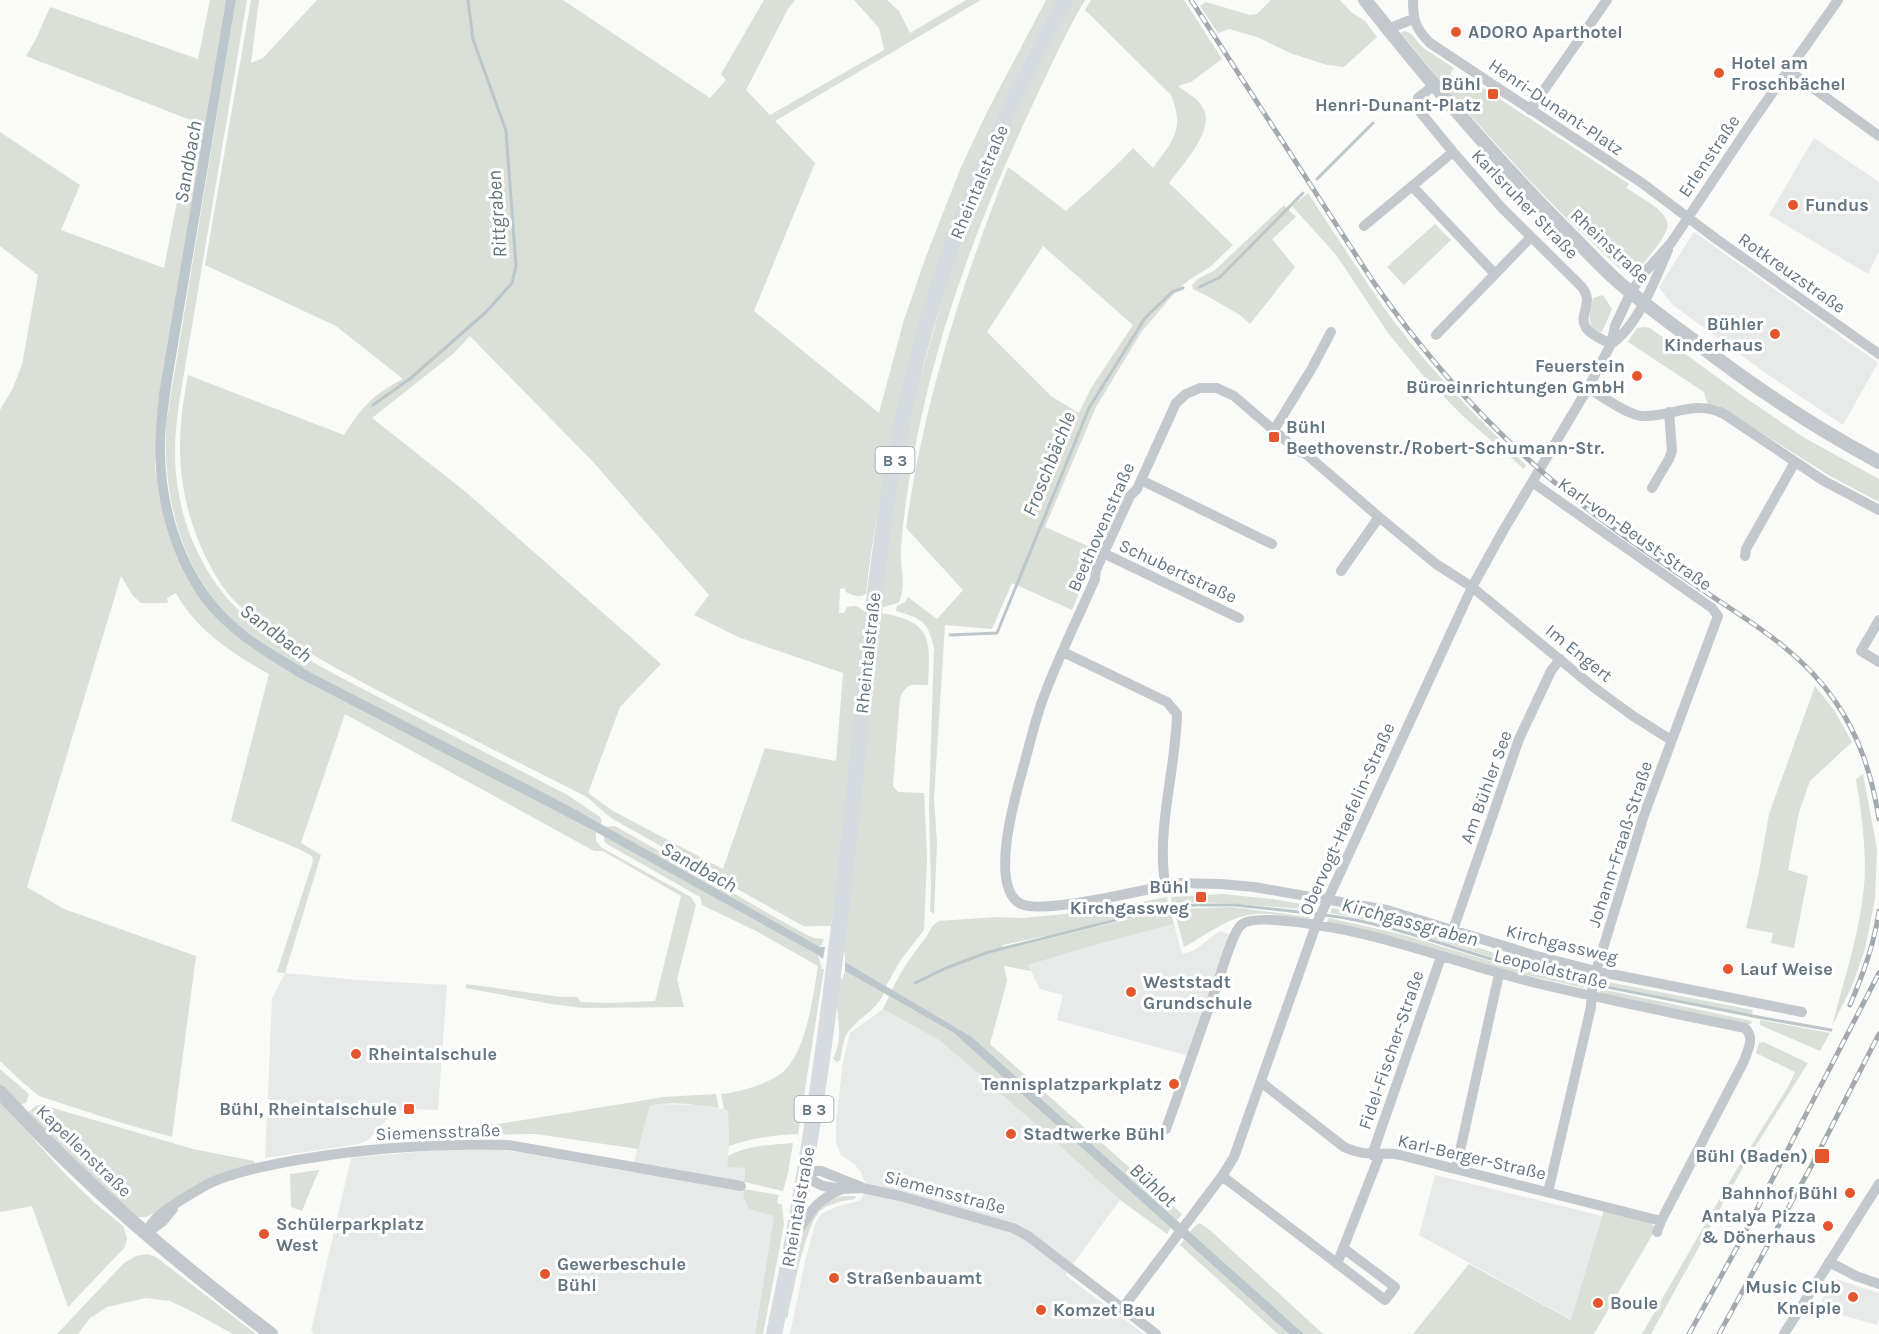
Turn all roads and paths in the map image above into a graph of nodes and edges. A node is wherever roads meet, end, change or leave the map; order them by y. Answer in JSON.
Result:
{"nodes":[{"id":1,"x":1065,"y":0,"type":"edge"},
{"id":2,"x":1365,"y":0,"type":"edge"},
{"id":3,"x":1413,"y":0,"type":"edge"},
{"id":4,"x":1607,"y":0,"type":"edge"},
{"id":5,"x":1838,"y":0,"type":"edge"},
{"id":6,"x":1413,"y":19,"type":"junction"},
{"id":7,"x":1388,"y":29,"type":"junction"},
{"id":8,"x":1788,"y":70,"type":"junction"},
{"id":9,"x":1433,"y":86,"type":"junction"},
{"id":10,"x":1530,"y":110,"type":"junction"},
{"id":11,"x":1879,"y":136,"type":"edge"},
{"id":12,"x":1453,"y":152,"type":"junction"},
{"id":13,"x":1412,"y":186,"type":"junction"},
{"id":14,"x":1688,"y":217,"type":"junction"},
{"id":15,"x":1364,"y":226,"type":"dead end"},
{"id":16,"x":1531,"y":237,"type":"junction"},
{"id":17,"x":1671,"y":243,"type":"junction"},
{"id":18,"x":1495,"y":274,"type":"junction"},
{"id":19,"x":1631,"y":292,"type":"junction"},
{"id":20,"x":1643,"y":302,"type":"junction"},
{"id":21,"x":1331,"y":332,"type":"dead end"},
{"id":22,"x":1436,"y":335,"type":"dead end"},
{"id":23,"x":1611,"y":344,"type":"junction"},
{"id":24,"x":1879,"y":354,"type":"edge"},
{"id":25,"x":1588,"y":388,"type":"junction"},
{"id":26,"x":1669,"y":412,"type":"junction"},
{"id":27,"x":1274,"y":430,"type":"junction"},
{"id":28,"x":1795,"y":462,"type":"junction"},
{"id":29,"x":1879,"y":462,"type":"edge"},
{"id":30,"x":1141,"y":480,"type":"junction"},
{"id":31,"x":1532,"y":482,"type":"junction"},
{"id":32,"x":1652,"y":488,"type":"dead end"},
{"id":33,"x":1879,"y":510,"type":"edge"},
{"id":34,"x":1379,"y":518,"type":"junction"},
{"id":35,"x":1272,"y":543,"type":"dead end"},
{"id":36,"x":1103,"y":554,"type":"junction"},
{"id":37,"x":1745,"y":556,"type":"dead end"},
{"id":38,"x":1341,"y":571,"type":"dead end"},
{"id":39,"x":1472,"y":587,"type":"junction"},
{"id":40,"x":1718,"y":616,"type":"joint"},
{"id":41,"x":1239,"y":618,"type":"dead end"},
{"id":42,"x":1879,"y":621,"type":"edge"},
{"id":43,"x":1063,"y":652,"type":"junction"},
{"id":44,"x":1560,"y":659,"type":"junction"},
{"id":45,"x":1879,"y":662,"type":"edge"},
{"id":46,"x":1671,"y":740,"type":"junction"},
{"id":47,"x":1162,"y":881,"type":"junction"},
{"id":48,"x":1327,"y":902,"type":"junction"},
{"id":49,"x":1023,"y":905,"type":"joint"},
{"id":50,"x":1318,"y":922,"type":"junction"},
{"id":51,"x":1453,"y":930,"type":"junction"},
{"id":52,"x":1441,"y":957,"type":"junction"},
{"id":53,"x":1499,"y":974,"type":"junction"},
{"id":54,"x":1596,"y":975,"type":"junction"},
{"id":55,"x":1592,"y":994,"type":"junction"},
{"id":56,"x":1802,"y":1012,"type":"dead end"},
{"id":57,"x":1261,"y":1082,"type":"junction"},
{"id":58,"x":0,"y":1092,"type":"edge"},
{"id":59,"x":1166,"y":1129,"type":"dead end"},
{"id":60,"x":1376,"y":1155,"type":"junction"},
{"id":61,"x":1456,"y":1170,"type":"junction"},
{"id":62,"x":804,"y":1172,"type":"junction"},
{"id":63,"x":1222,"y":1176,"type":"junction"},
{"id":64,"x":1879,"y":1184,"type":"edge"},
{"id":65,"x":741,"y":1186,"type":"dead end"},
{"id":66,"x":862,"y":1188,"type":"junction"},
{"id":67,"x":842,"y":1189,"type":"junction"},
{"id":68,"x":1548,"y":1192,"type":"junction"},
{"id":69,"x":1660,"y":1227,"type":"joint"},
{"id":70,"x":145,"y":1234,"type":"junction"},
{"id":71,"x":793,"y":1239,"type":"junction"},
{"id":72,"x":1343,"y":1248,"type":"junction"},
{"id":73,"x":1828,"y":1262,"type":"junction"},
{"id":74,"x":1337,"y":1264,"type":"junction"},
{"id":75,"x":1879,"y":1284,"type":"edge"},
{"id":76,"x":1122,"y":1309,"type":"junction"},
{"id":77,"x":271,"y":1334,"type":"edge"},
{"id":78,"x":774,"y":1334,"type":"edge"},
{"id":79,"x":1156,"y":1334,"type":"edge"},
{"id":80,"x":1784,"y":1334,"type":"edge"}],
"edges":[{"from":1,"to":62,"type":"main road","name":"Rheintalstraße","number":"B 3"},
{"from":2,"to":7,"type":"street","name":"Rheinstraße"},
{"from":3,"to":6,"type":"street"},
{"from":4,"to":10,"type":"street"},
{"from":5,"to":8,"type":"street","name":"Erlenstraße"},
{"from":6,"to":7,"type":"street"},
{"from":6,"to":10,"type":"street","name":"Henri-Dunant-Platz"},
{"from":7,"to":9,"type":"street","name":"Rheinstraße"},
{"from":8,"to":11,"type":"street"},
{"from":8,"to":14,"type":"street","name":"Erlenstraße"},
{"from":9,"to":12,"type":"street","name":"Karlsruher Straße"},
{"from":9,"to":19,"type":"street","name":"Rheinstraße"},
{"from":10,"to":14,"type":"street","name":"Henri-Dunant-Platz"},
{"from":12,"to":13,"type":"street"},
{"from":12,"to":16,"type":"street","name":"Karlsruher Straße"},
{"from":13,"to":15,"type":"street"},
{"from":13,"to":18,"type":"street"},
{"from":14,"to":17,"type":"street","name":"Erlenstraße"},
{"from":14,"to":24,"type":"street","name":"Rotkreuzstraße"},
{"from":16,"to":18,"type":"street"},
{"from":16,"to":23,"type":"street","name":"Karlsruher Straße"},
{"from":17,"to":19,"type":"street","name":"Erlenstraße"},
{"from":17,"to":20,"type":"street","name":"Erlenstraße"},
{"from":18,"to":22,"type":"street"},
{"from":19,"to":20,"type":"street","name":"Rheinstraße"},
{"from":19,"to":23,"type":"street","name":"Obervogt-Haefelin-Straße"},
{"from":20,"to":23,"type":"street","name":"Obervogt-Haefelin-Straße"},
{"from":20,"to":29,"type":"street","name":"Rheinstraße"},
{"from":21,"to":27,"type":"street"},
{"from":23,"to":25,"type":"street","name":"Obervogt-Haefelin-Straße"},
{"from":25,"to":26,"type":"street"},
{"from":25,"to":31,"type":"street","name":"Obervogt-Haefelin-Straße"},
{"from":26,"to":28,"type":"street"},
{"from":26,"to":32,"type":"street"},
{"from":27,"to":30,"type":"street","name":"Beethovenstraße"},
{"from":27,"to":34,"type":"street","name":"Beethovenstraße"},
{"from":28,"to":33,"type":"street"},
{"from":28,"to":37,"type":"street"},
{"from":30,"to":35,"type":"street"},
{"from":30,"to":36,"type":"street","name":"Beethovenstraße"},
{"from":31,"to":39,"type":"street","name":"Obervogt-Haefelin-Straße"},
{"from":31,"to":40,"type":"street","name":"Karl-von-Beust-Straße"},
{"from":34,"to":38,"type":"street"},
{"from":34,"to":39,"type":"street","name":"Beethovenstraße"},
{"from":36,"to":41,"type":"street","name":"Schubertstraße"},
{"from":36,"to":43,"type":"street","name":"Beethovenstraße"},
{"from":39,"to":44,"type":"street","name":"Im Engert"},
{"from":39,"to":48,"type":"street","name":"Obervogt-Haefelin-Straße"},
{"from":40,"to":46,"type":"street","name":"Johann-Fraaß-Straße"},
{"from":42,"to":45,"type":"street"},
{"from":43,"to":47,"type":"street"},
{"from":43,"to":49,"type":"street","name":"Beethovenstraße"},
{"from":44,"to":46,"type":"street","name":"Im Engert"},
{"from":44,"to":51,"type":"street","name":"Am Bühler See"},
{"from":46,"to":54,"type":"street","name":"Johann-Fraaß-Straße"},
{"from":47,"to":48,"type":"street","name":"Kirchgassweg"},
{"from":47,"to":49,"type":"street","name":"Kirchgassweg"},
{"from":48,"to":50,"type":"street","name":"Obervogt-Haefelin-Straße"},
{"from":48,"to":51,"type":"street","name":"Kirchgassweg"},
{"from":50,"to":52,"type":"street","name":"Leopoldstraße"},
{"from":50,"to":57,"type":"street","name":"Obervogt-Haefelin-Straße"},
{"from":50,"to":59,"type":"street","name":"Leopoldstraße"},
{"from":51,"to":54,"type":"street","name":"Kirchgassweg"},
{"from":52,"to":53,"type":"street","name":"Leopoldstraße"},
{"from":52,"to":60,"type":"street","name":"Fidel-Fischer-Straße"},
{"from":53,"to":55,"type":"street","name":"Leopoldstraße"},
{"from":53,"to":61,"type":"street"},
{"from":54,"to":55,"type":"street","name":"Johann-Fraaß-Straße"},
{"from":54,"to":56,"type":"street","name":"Kirchgassweg"},
{"from":55,"to":68,"type":"street","name":"Johann-Fraaß-Straße"},
{"from":55,"to":69,"type":"street","name":"Leopoldstraße"},
{"from":57,"to":60,"type":"street","name":"Karl-Berger-Straße"},
{"from":57,"to":63,"type":"street","name":"Obervogt-Haefelin-Straße"},
{"from":58,"to":70,"type":"street","name":"Kapellenstraße"},
{"from":60,"to":61,"type":"street","name":"Karl-Berger-Straße"},
{"from":60,"to":72,"type":"street","name":"Fidel-Fischer-Straße"},
{"from":61,"to":68,"type":"street","name":"Karl-Berger-Straße"},
{"from":62,"to":66,"type":"street"},
{"from":62,"to":67,"type":"street","name":"Siemensstraße"},
{"from":62,"to":71,"type":"main road","name":"Rheintalstraße","number":"B 3"},
{"from":63,"to":74,"type":"street"},
{"from":63,"to":76,"type":"street","name":"Obervogt-Haefelin-Straße"},
{"from":64,"to":73,"type":"street"},
{"from":65,"to":70,"type":"street","name":"Siemensstraße"},
{"from":66,"to":67,"type":"street","name":"Siemensstraße"},
{"from":66,"to":76,"type":"street","name":"Siemensstraße"},
{"from":67,"to":71,"type":"street"},
{"from":68,"to":69,"type":"street","name":"Karl-Berger-Straße"},
{"from":70,"to":77,"type":"street","name":"Kapellenstraße"},
{"from":71,"to":78,"type":"main road","name":"Rheintalstraße","number":"B 3"},
{"from":72,"to":74,"type":"street","name":"Fidel-Fischer-Straße"},
{"from":72,"to":74,"type":"street"},
{"from":73,"to":75,"type":"street"},
{"from":73,"to":80,"type":"street"},
{"from":76,"to":79,"type":"street","name":"Siemensstraße"}]}
